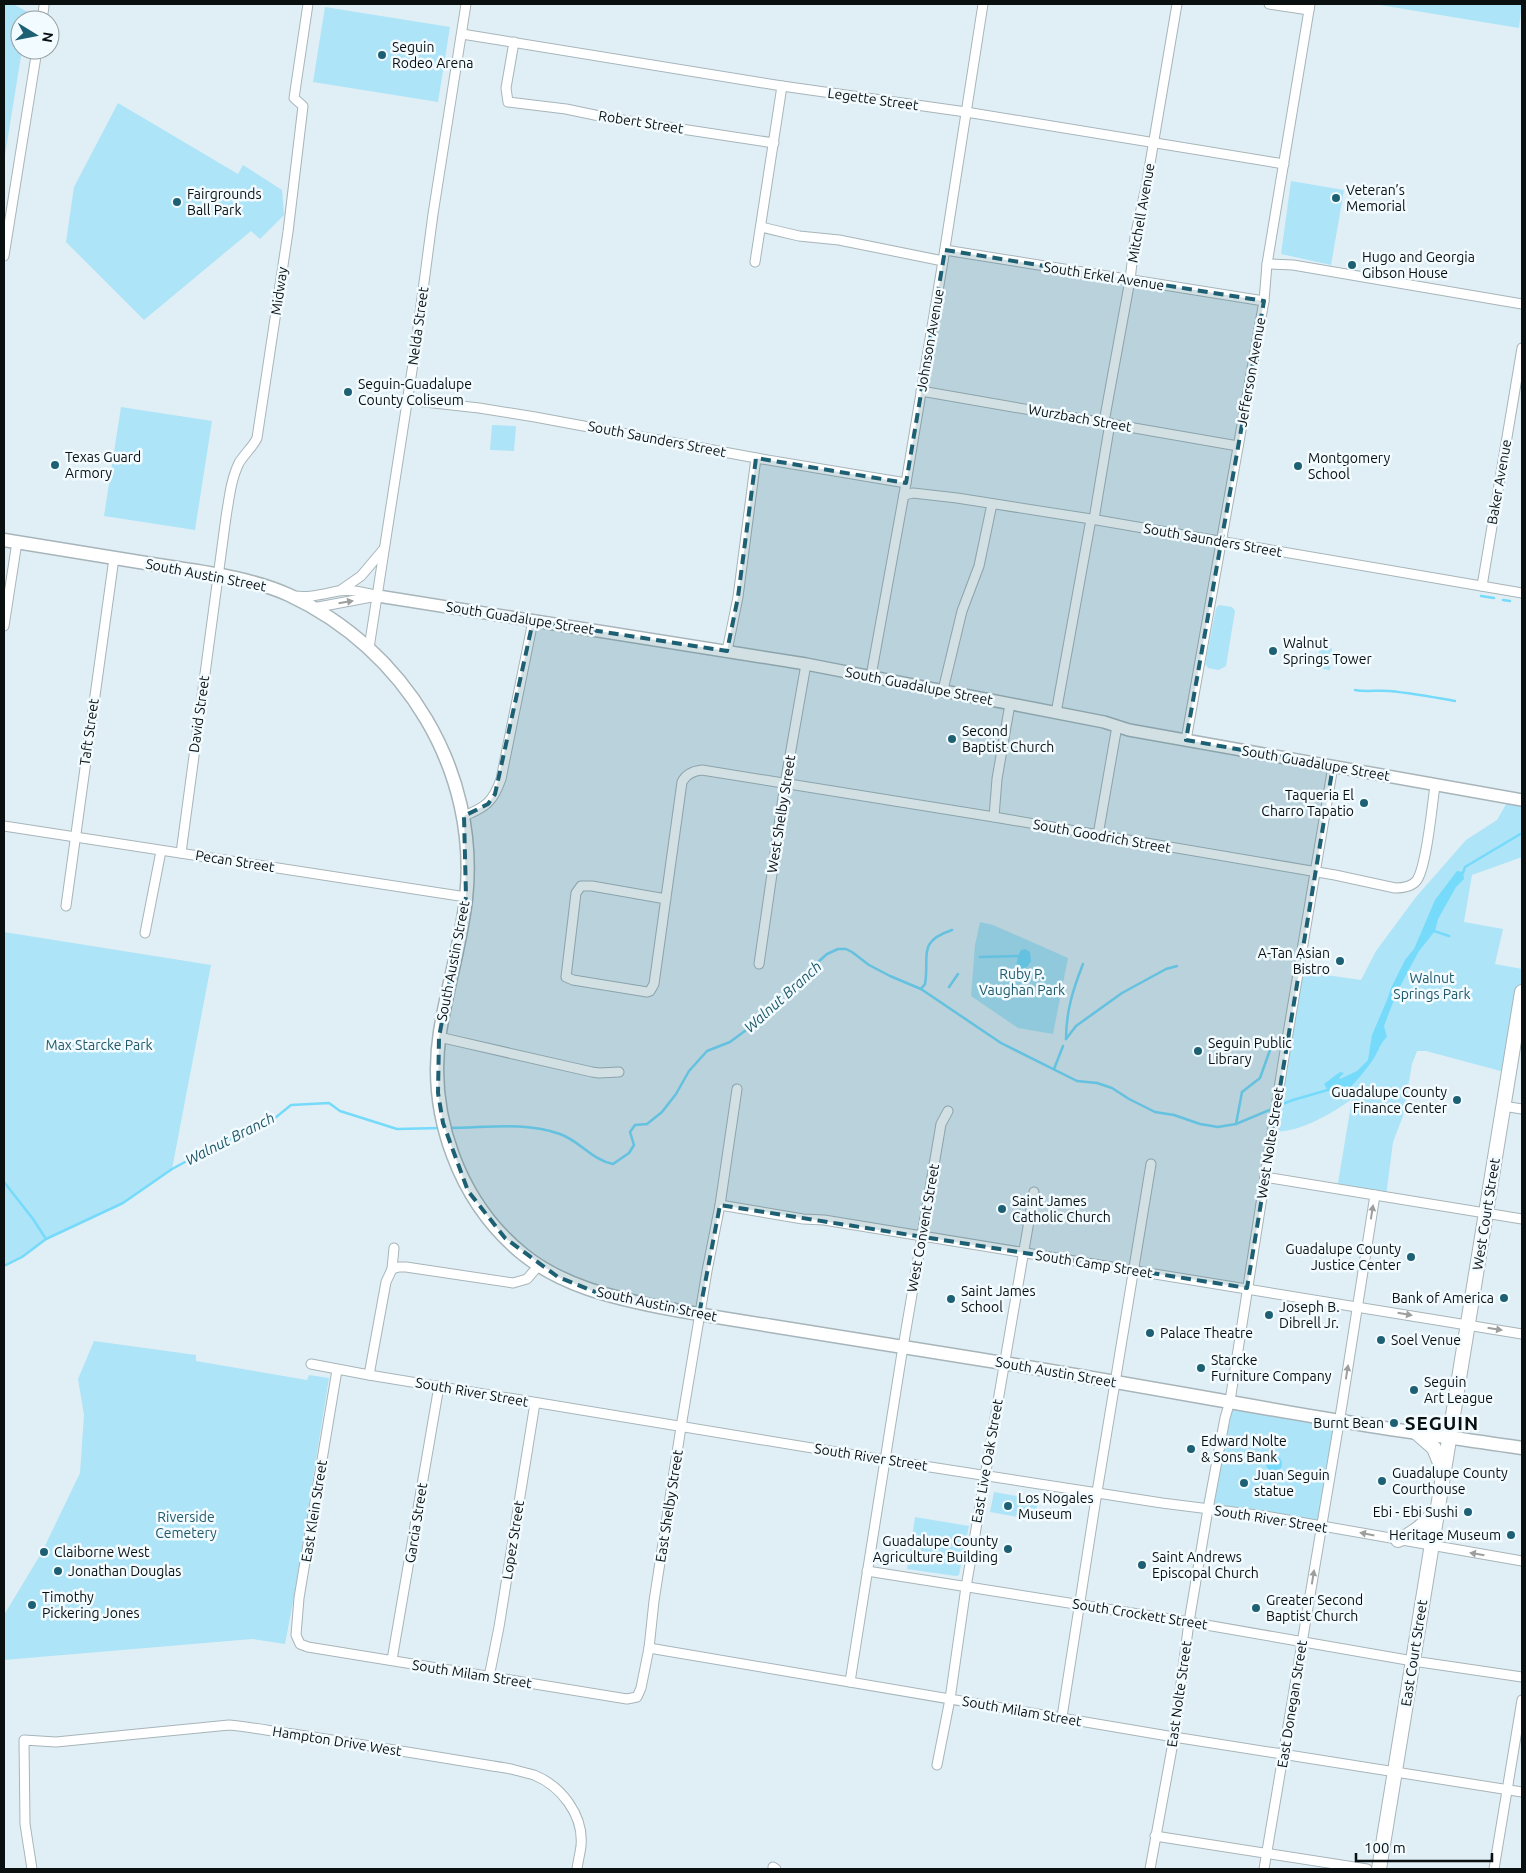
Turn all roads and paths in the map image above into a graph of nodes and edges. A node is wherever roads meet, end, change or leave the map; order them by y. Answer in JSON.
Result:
{"nodes":[{"id":1,"x":308,"y":4,"type":"edge"},
{"id":2,"x":466,"y":4,"type":"edge"},
{"id":3,"x":983,"y":4,"type":"edge"},
{"id":4,"x":1177,"y":4,"type":"edge"},
{"id":5,"x":1268,"y":4,"type":"edge"},
{"id":6,"x":44,"y":6,"type":"dead end"},
{"id":7,"x":1309,"y":7,"type":"edge"},
{"id":8,"x":43,"y":10,"type":"edge"},
{"id":9,"x":462,"y":34,"type":"junction"},
{"id":10,"x":514,"y":42,"type":"junction"},
{"id":11,"x":35,"y":60,"type":"edge"},
{"id":12,"x":782,"y":86,"type":"junction"},
{"id":13,"x":966,"y":112,"type":"junction"},
{"id":14,"x":774,"y":143,"type":"junction"},
{"id":15,"x":1154,"y":143,"type":"junction"},
{"id":16,"x":1284,"y":164,"type":"junction"},
{"id":17,"x":761,"y":227,"type":"junction"},
{"id":18,"x":945,"y":250,"type":"junction"},
{"id":19,"x":4,"y":256,"type":"edge"},
{"id":20,"x":943,"y":261,"type":"junction"},
{"id":21,"x":755,"y":262,"type":"dead end"},
{"id":22,"x":1267,"y":264,"type":"junction"},
{"id":23,"x":1130,"y":280,"type":"junction"},
{"id":24,"x":1264,"y":301,"type":"junction"},
{"id":25,"x":1522,"y":304,"type":"edge"},
{"id":26,"x":1522,"y":348,"type":"edge"},
{"id":27,"x":921,"y":390,"type":"junction"},
{"id":28,"x":407,"y":400,"type":"junction"},
{"id":29,"x":1107,"y":423,"type":"junction"},
{"id":30,"x":1238,"y":446,"type":"junction"},
{"id":31,"x":756,"y":458,"type":"junction"},
{"id":32,"x":906,"y":483,"type":"junction"},
{"id":33,"x":904,"y":495,"type":"junction"},
{"id":34,"x":992,"y":504,"type":"junction"},
{"id":35,"x":1092,"y":519,"type":"junction"},
{"id":36,"x":4,"y":540,"type":"edge"},
{"id":37,"x":17,"y":542,"type":"junction"},
{"id":38,"x":1222,"y":542,"type":"junction"},
{"id":39,"x":384,"y":550,"type":"junction"},
{"id":40,"x":114,"y":558,"type":"junction"},
{"id":41,"x":218,"y":575,"type":"junction"},
{"id":42,"x":1482,"y":586,"type":"junction"},
{"id":43,"x":340,"y":591,"type":"junction"},
{"id":44,"x":1522,"y":594,"type":"edge"},
{"id":45,"x":289,"y":595,"type":"junction"},
{"id":46,"x":378,"y":596,"type":"junction"},
{"id":47,"x":313,"y":608,"type":"junction"},
{"id":48,"x":533,"y":621,"type":"junction"},
{"id":49,"x":4,"y":626,"type":"edge"},
{"id":50,"x":369,"y":648,"type":"junction"},
{"id":51,"x":727,"y":651,"type":"junction"},
{"id":52,"x":806,"y":664,"type":"junction"},
{"id":53,"x":871,"y":676,"type":"junction"},
{"id":54,"x":943,"y":690,"type":"junction"},
{"id":55,"x":1010,"y":704,"type":"junction"},
{"id":56,"x":1056,"y":713,"type":"junction"},
{"id":57,"x":1117,"y":726,"type":"junction"},
{"id":58,"x":1186,"y":740,"type":"junction"},
{"id":59,"x":1333,"y":766,"type":"junction"},
{"id":60,"x":785,"y":784,"type":"junction"},
{"id":61,"x":1435,"y":786,"type":"junction"},
{"id":62,"x":1522,"y":800,"type":"edge"},
{"id":63,"x":464,"y":816,"type":"junction"},
{"id":64,"x":994,"y":817,"type":"junction"},
{"id":65,"x":4,"y":826,"type":"edge"},
{"id":66,"x":1098,"y":835,"type":"junction"},
{"id":67,"x":75,"y":837,"type":"junction"},
{"id":68,"x":161,"y":851,"type":"junction"},
{"id":69,"x":180,"y":853,"type":"junction"},
{"id":70,"x":1314,"y":872,"type":"junction"},
{"id":71,"x":466,"y":898,"type":"junction"},
{"id":72,"x":666,"y":899,"type":"junction"},
{"id":73,"x":66,"y":906,"type":"dead end"},
{"id":74,"x":145,"y":933,"type":"dead end"},
{"id":75,"x":759,"y":964,"type":"dead end"},
{"id":76,"x":1522,"y":992,"type":"edge"},
{"id":77,"x":439,"y":1037,"type":"junction"},
{"id":78,"x":619,"y":1072,"type":"dead end"},
{"id":79,"x":737,"y":1089,"type":"dead end"},
{"id":80,"x":1503,"y":1106,"type":"junction"},
{"id":81,"x":1522,"y":1109,"type":"edge"},
{"id":82,"x":948,"y":1111,"type":"dead end"},
{"id":83,"x":1151,"y":1164,"type":"dead end"},
{"id":84,"x":1265,"y":1177,"type":"junction"},
{"id":85,"x":1034,"y":1192,"type":"dead end"},
{"id":86,"x":1375,"y":1195,"type":"junction"},
{"id":87,"x":720,"y":1206,"type":"junction"},
{"id":88,"x":1486,"y":1213,"type":"junction"},
{"id":89,"x":1522,"y":1219,"type":"edge"},
{"id":90,"x":922,"y":1237,"type":"junction"},
{"id":91,"x":394,"y":1248,"type":"dead end"},
{"id":92,"x":1025,"y":1253,"type":"junction"},
{"id":93,"x":539,"y":1265,"type":"junction"},
{"id":94,"x":392,"y":1269,"type":"junction"},
{"id":95,"x":1134,"y":1270,"type":"junction"},
{"id":96,"x":1247,"y":1288,"type":"junction"},
{"id":97,"x":1357,"y":1306,"type":"junction"},
{"id":98,"x":699,"y":1315,"type":"junction"},
{"id":99,"x":1468,"y":1324,"type":"junction"},
{"id":100,"x":1522,"y":1334,"type":"edge"},
{"id":101,"x":903,"y":1347,"type":"junction"},
{"id":102,"x":1004,"y":1363,"type":"junction"},
{"id":103,"x":311,"y":1364,"type":"dead end"},
{"id":104,"x":337,"y":1370,"type":"junction"},
{"id":105,"x":369,"y":1375,"type":"junction"},
{"id":106,"x":1116,"y":1382,"type":"junction"},
{"id":107,"x":439,"y":1386,"type":"junction"},
{"id":108,"x":1230,"y":1401,"type":"junction"},
{"id":109,"x":535,"y":1403,"type":"junction"},
{"id":110,"x":1339,"y":1421,"type":"junction"},
{"id":111,"x":681,"y":1427,"type":"junction"},
{"id":112,"x":1417,"y":1433,"type":"junction"},
{"id":113,"x":1450,"y":1436,"type":"junction"},
{"id":114,"x":1522,"y":1448,"type":"edge"},
{"id":115,"x":885,"y":1460,"type":"junction"},
{"id":116,"x":1444,"y":1474,"type":"junction"},
{"id":117,"x":985,"y":1475,"type":"junction"},
{"id":118,"x":1097,"y":1492,"type":"junction"},
{"id":119,"x":1439,"y":1508,"type":"junction"},
{"id":120,"x":1208,"y":1509,"type":"junction"},
{"id":121,"x":1322,"y":1526,"type":"junction"},
{"id":122,"x":1398,"y":1540,"type":"junction"},
{"id":123,"x":1432,"y":1546,"type":"junction"},
{"id":124,"x":1522,"y":1562,"type":"edge"},
{"id":125,"x":867,"y":1571,"type":"junction"},
{"id":126,"x":966,"y":1587,"type":"junction"},
{"id":127,"x":1079,"y":1605,"type":"junction"},
{"id":128,"x":1190,"y":1622,"type":"junction"},
{"id":129,"x":1303,"y":1642,"type":"junction"},
{"id":130,"x":308,"y":1647,"type":"joint"},
{"id":131,"x":649,"y":1648,"type":"junction"},
{"id":132,"x":392,"y":1660,"type":"junction"},
{"id":133,"x":1413,"y":1660,"type":"junction"},
{"id":134,"x":489,"y":1677,"type":"junction"},
{"id":135,"x":1522,"y":1677,"type":"edge"},
{"id":136,"x":850,"y":1682,"type":"junction"},
{"id":137,"x":636,"y":1697,"type":"joint"},
{"id":138,"x":950,"y":1699,"type":"junction"},
{"id":139,"x":1522,"y":1700,"type":"edge"},
{"id":140,"x":1062,"y":1717,"type":"junction"},
{"id":141,"x":1174,"y":1736,"type":"junction"},
{"id":142,"x":1284,"y":1754,"type":"junction"},
{"id":143,"x":937,"y":1765,"type":"dead end"},
{"id":144,"x":1395,"y":1772,"type":"junction"},
{"id":145,"x":1507,"y":1789,"type":"junction"},
{"id":146,"x":1522,"y":1792,"type":"edge"},
{"id":147,"x":1156,"y":1836,"type":"junction"},
{"id":148,"x":1266,"y":1854,"type":"junction"},
{"id":149,"x":32,"y":1869,"type":"edge"},
{"id":150,"x":577,"y":1869,"type":"edge"},
{"id":151,"x":1150,"y":1869,"type":"edge"},
{"id":152,"x":1264,"y":1869,"type":"edge"},
{"id":153,"x":1367,"y":1869,"type":"edge"},
{"id":154,"x":1379,"y":1869,"type":"edge"},
{"id":155,"x":1494,"y":1869,"type":"edge"}],
"edges":[{"from":1,"to":41,"type":"street","name":"Midway"},
{"from":2,"to":9,"type":"street","name":"Nelda Street"},
{"from":3,"to":13,"type":"street","name":"Johnson Avenue"},
{"from":4,"to":15,"type":"street","name":"Mitchell Avenue"},
{"from":5,"to":7,"type":"street"},
{"from":6,"to":8,"type":"street"},
{"from":7,"to":16,"type":"street","name":"Jefferson Avenue"},
{"from":9,"to":10,"type":"street","name":"Legette Street"},
{"from":9,"to":28,"type":"street","name":"Nelda Street"},
{"from":10,"to":12,"type":"street","name":"Legette Street"},
{"from":10,"to":14,"type":"street","name":"Robert Street"},
{"from":11,"to":19,"type":"street"},
{"from":12,"to":13,"type":"street","name":"Legette Street"},
{"from":12,"to":14,"type":"street"},
{"from":13,"to":15,"type":"street","name":"Legette Street"},
{"from":13,"to":18,"type":"street","name":"Johnson Avenue"},
{"from":14,"to":17,"type":"street"},
{"from":15,"to":16,"type":"street","name":"Legette Street"},
{"from":15,"to":23,"type":"street","name":"Mitchell Avenue"},
{"from":16,"to":22,"type":"street","name":"Jefferson Avenue"},
{"from":17,"to":20,"type":"street"},
{"from":17,"to":21,"type":"street"},
{"from":18,"to":20,"type":"street","name":"Johnson Avenue"},
{"from":18,"to":23,"type":"street","name":"South Erkel Avenue"},
{"from":20,"to":27,"type":"street","name":"Johnson Avenue"},
{"from":22,"to":24,"type":"street","name":"Jefferson Avenue"},
{"from":22,"to":25,"type":"street"},
{"from":23,"to":24,"type":"street","name":"South Erkel Avenue"},
{"from":23,"to":29,"type":"street","name":"Mitchell Avenue"},
{"from":24,"to":30,"type":"street","name":"Jefferson Avenue"},
{"from":26,"to":42,"type":"street","name":"Baker Avenue"},
{"from":27,"to":29,"type":"street","name":"Wurzbach Street"},
{"from":27,"to":32,"type":"street","name":"Johnson Avenue"},
{"from":28,"to":31,"type":"street","name":"South Saunders Street"},
{"from":28,"to":39,"type":"street","name":"Nelda Street"},
{"from":29,"to":30,"type":"street","name":"Wurzbach Street"},
{"from":29,"to":35,"type":"street","name":"Mitchell Avenue"},
{"from":30,"to":38,"type":"street","name":"Jefferson Avenue"},
{"from":31,"to":32,"type":"street","name":"South Saunders Street"},
{"from":31,"to":51,"type":"street"},
{"from":32,"to":33,"type":"street","name":"Johnson Avenue"},
{"from":33,"to":34,"type":"street","name":"South Saunders Street"},
{"from":33,"to":53,"type":"street","name":"Johnson Avenue"},
{"from":34,"to":35,"type":"street","name":"South Saunders Street"},
{"from":34,"to":54,"type":"street"},
{"from":35,"to":38,"type":"street","name":"South Saunders Street"},
{"from":35,"to":56,"type":"street","name":"Mitchell Avenue"},
{"from":36,"to":37,"type":"main road","name":"South Austin Street"},
{"from":37,"to":40,"type":"main road","name":"South Austin Street"},
{"from":37,"to":49,"type":"street"},
{"from":38,"to":42,"type":"street","name":"South Saunders Street"},
{"from":38,"to":58,"type":"street","name":"Jefferson Avenue"},
{"from":39,"to":43,"type":"street"},
{"from":39,"to":46,"type":"street","name":"Nelda Street"},
{"from":40,"to":41,"type":"main road","name":"South Austin Street"},
{"from":40,"to":67,"type":"street","name":"Taft Street"},
{"from":41,"to":45,"type":"main road","name":"South Austin Street"},
{"from":41,"to":69,"type":"street","name":"David Street"},
{"from":42,"to":44,"type":"street","name":"South Saunders Street"},
{"from":43,"to":45,"type":"street"},
{"from":43,"to":46,"type":"street"},
{"from":45,"to":47,"type":"main road","name":"South Austin Street"},
{"from":47,"to":46,"type":"street","name":"South Guadalupe Street","one_way":true},
{"from":46,"to":48,"type":"street","name":"South Guadalupe Street"},
{"from":46,"to":50,"type":"street","name":"Nelda Street"},
{"from":47,"to":50,"type":"main road","name":"South Austin Street"},
{"from":48,"to":51,"type":"street","name":"South Guadalupe Street"},
{"from":48,"to":63,"type":"street"},
{"from":50,"to":63,"type":"main road","name":"South Austin Street"},
{"from":51,"to":52,"type":"street","name":"South Guadalupe Street"},
{"from":52,"to":53,"type":"street","name":"South Guadalupe Street"},
{"from":52,"to":60,"type":"street","name":"West Shelby Street"},
{"from":53,"to":54,"type":"street","name":"South Guadalupe Street"},
{"from":54,"to":55,"type":"street","name":"South Guadalupe Street"},
{"from":55,"to":56,"type":"street","name":"South Guadalupe Street"},
{"from":55,"to":64,"type":"street"},
{"from":56,"to":57,"type":"street","name":"South Guadalupe Street"},
{"from":57,"to":58,"type":"street","name":"South Guadalupe Street"},
{"from":57,"to":66,"type":"street"},
{"from":58,"to":59,"type":"street","name":"South Guadalupe Street"},
{"from":59,"to":61,"type":"street","name":"South Guadalupe Street"},
{"from":59,"to":70,"type":"street","name":"West Nolte Street"},
{"from":60,"to":64,"type":"street","name":"South Goodrich Street"},
{"from":60,"to":72,"type":"street","name":"South Goodrich Street"},
{"from":60,"to":75,"type":"street","name":"West Shelby Street"},
{"from":61,"to":62,"type":"street","name":"South Guadalupe Street"},
{"from":61,"to":70,"type":"street","name":"South Goodrich Street"},
{"from":63,"to":71,"type":"main road","name":"South Austin Street"},
{"from":64,"to":66,"type":"street","name":"South Goodrich Street"},
{"from":65,"to":67,"type":"street","name":"Pecan Street"},
{"from":66,"to":70,"type":"street","name":"South Goodrich Street"},
{"from":67,"to":68,"type":"street","name":"Pecan Street"},
{"from":67,"to":73,"type":"street","name":"Taft Street"},
{"from":68,"to":69,"type":"street","name":"Pecan Street"},
{"from":68,"to":74,"type":"street"},
{"from":69,"to":71,"type":"street","name":"Pecan Street"},
{"from":70,"to":84,"type":"street","name":"West Nolte Street"},
{"from":71,"to":77,"type":"main road","name":"South Austin Street"},
{"from":72,"to":72,"type":"street"},
{"from":76,"to":80,"type":"main road","name":"West Court Street"},
{"from":77,"to":78,"type":"street"},
{"from":77,"to":93,"type":"main road","name":"South Austin Street"},
{"from":79,"to":87,"type":"street"},
{"from":80,"to":81,"type":"street"},
{"from":80,"to":88,"type":"main road","name":"West Court Street"},
{"from":82,"to":90,"type":"street","name":"West Convent Street"},
{"from":83,"to":95,"type":"street"},
{"from":84,"to":86,"type":"street"},
{"from":84,"to":96,"type":"street","name":"West Nolte Street"},
{"from":85,"to":92,"type":"street","name":"East Live Oak Street"},
{"from":86,"to":88,"type":"street"},
{"from":97,"to":86,"type":"street","name":"East Donegan Street","one_way":true},
{"from":87,"to":90,"type":"street","name":"South Camp Street"},
{"from":87,"to":98,"type":"street"},
{"from":88,"to":89,"type":"street"},
{"from":88,"to":99,"type":"main road","name":"West Court Street"},
{"from":90,"to":92,"type":"street","name":"South Camp Street"},
{"from":90,"to":101,"type":"street","name":"West Convent Street"},
{"from":91,"to":94,"type":"street"},
{"from":92,"to":95,"type":"street","name":"South Camp Street"},
{"from":92,"to":102,"type":"street","name":"East Live Oak Street"},
{"from":93,"to":94,"type":"street"},
{"from":93,"to":98,"type":"main road","name":"South Austin Street"},
{"from":94,"to":105,"type":"street"},
{"from":95,"to":96,"type":"street","name":"South Camp Street"},
{"from":95,"to":106,"type":"street"},
{"from":96,"to":97,"type":"street","name":"South Camp Street"},
{"from":96,"to":108,"type":"street","name":"West Nolte Street"},
{"from":97,"to":99,"type":"street","name":"South Camp Street","one_way":true},
{"from":110,"to":97,"type":"street","name":"East Donegan Street","one_way":true},
{"from":98,"to":101,"type":"main road","name":"South Austin Street"},
{"from":98,"to":111,"type":"street","name":"East Shelby Street"},
{"from":99,"to":100,"type":"street","name":"South Camp Street","one_way":true},
{"from":99,"to":113,"type":"main road","name":"West Court Street"},
{"from":101,"to":102,"type":"main road","name":"South Austin Street"},
{"from":101,"to":115,"type":"street","name":"West Convent Street"},
{"from":102,"to":106,"type":"main road","name":"South Austin Street"},
{"from":102,"to":117,"type":"street","name":"East Live Oak Street"},
{"from":103,"to":104,"type":"street","name":"South River Street"},
{"from":104,"to":105,"type":"street","name":"South River Street"},
{"from":104,"to":130,"type":"street","name":"East Klein Street"},
{"from":105,"to":107,"type":"street","name":"South River Street"},
{"from":106,"to":108,"type":"main road","name":"South Austin Street"},
{"from":106,"to":118,"type":"street"},
{"from":107,"to":109,"type":"street","name":"South River Street"},
{"from":107,"to":132,"type":"street","name":"Garcia Street"},
{"from":108,"to":110,"type":"main road","name":"South Austin Street"},
{"from":108,"to":120,"type":"street","name":"East Nolte Street"},
{"from":109,"to":111,"type":"street","name":"South River Street"},
{"from":109,"to":134,"type":"street","name":"Lopez Street"},
{"from":110,"to":112,"type":"main road","name":"South Austin Street"},
{"from":110,"to":121,"type":"street","name":"East Donegan Street"},
{"from":111,"to":115,"type":"street","name":"South River Street"},
{"from":111,"to":131,"type":"street","name":"East Shelby Street"},
{"from":112,"to":113,"type":"main road","name":"South Austin Street"},
{"from":112,"to":116,"type":"main road"},
{"from":113,"to":114,"type":"main road","name":"South Austin Street"},
{"from":113,"to":116,"type":"main road","name":"East Court Street"},
{"from":115,"to":117,"type":"street","name":"South River Street"},
{"from":115,"to":125,"type":"street","name":"West Convent Street"},
{"from":116,"to":119,"type":"main road","name":"East Court Street"},
{"from":117,"to":118,"type":"street","name":"South River Street"},
{"from":117,"to":126,"type":"street","name":"East Live Oak Street"},
{"from":118,"to":120,"type":"street","name":"South River Street"},
{"from":118,"to":127,"type":"street"},
{"from":119,"to":122,"type":"main road"},
{"from":119,"to":123,"type":"main road","name":"East Court Street"},
{"from":120,"to":121,"type":"street","name":"South River Street"},
{"from":120,"to":128,"type":"street","name":"East Nolte Street"},
{"from":122,"to":121,"type":"street","name":"South River Street","one_way":true},
{"from":129,"to":121,"type":"street","name":"East Donegan Street","one_way":true},
{"from":122,"to":123,"type":"street","name":"South River Street"},
{"from":124,"to":123,"type":"street","name":"South River Street","one_way":true},
{"from":123,"to":133,"type":"main road","name":"East Court Street"},
{"from":125,"to":126,"type":"street","name":"South Crockett Street"},
{"from":125,"to":136,"type":"street","name":"West Convent Street"},
{"from":126,"to":127,"type":"street","name":"South Crockett Street"},
{"from":126,"to":138,"type":"street","name":"East Live Oak Street"},
{"from":127,"to":128,"type":"street","name":"South Crockett Street"},
{"from":127,"to":140,"type":"street"},
{"from":128,"to":129,"type":"street","name":"South Crockett Street"},
{"from":128,"to":141,"type":"street","name":"East Nolte Street"},
{"from":129,"to":133,"type":"street","name":"South Crockett Street"},
{"from":129,"to":142,"type":"street","name":"East Donegan Street"},
{"from":130,"to":132,"type":"street","name":"South Milam Street"},
{"from":131,"to":136,"type":"street","name":"South Milam Street"},
{"from":131,"to":137,"type":"street","name":"East Shelby Street"},
{"from":132,"to":134,"type":"street","name":"South Milam Street"},
{"from":133,"to":135,"type":"street","name":"South Crockett Street"},
{"from":133,"to":144,"type":"main road","name":"East Court Street"},
{"from":134,"to":137,"type":"street","name":"South Milam Street"},
{"from":136,"to":138,"type":"street","name":"South Milam Street"},
{"from":138,"to":140,"type":"street","name":"South Milam Street"},
{"from":138,"to":143,"type":"street","name":"East Live Oak Street"},
{"from":139,"to":145,"type":"street"},
{"from":140,"to":141,"type":"street","name":"South Milam Street"},
{"from":141,"to":142,"type":"street","name":"South Milam Street"},
{"from":141,"to":147,"type":"street","name":"East Nolte Street"},
{"from":142,"to":144,"type":"street","name":"South Milam Street"},
{"from":142,"to":148,"type":"street","name":"East Donegan Street"},
{"from":144,"to":145,"type":"street","name":"South Milam Street"},
{"from":144,"to":154,"type":"main road","name":"East Court Street"},
{"from":145,"to":146,"type":"street","name":"South Milam Street"},
{"from":145,"to":155,"type":"street"},
{"from":147,"to":148,"type":"street"},
{"from":147,"to":151,"type":"street","name":"East Nolte Street"},
{"from":148,"to":152,"type":"street","name":"East Donegan Street"},
{"from":148,"to":153,"type":"street"},
{"from":149,"to":150,"type":"street","name":"Hampton Drive West"}]}
